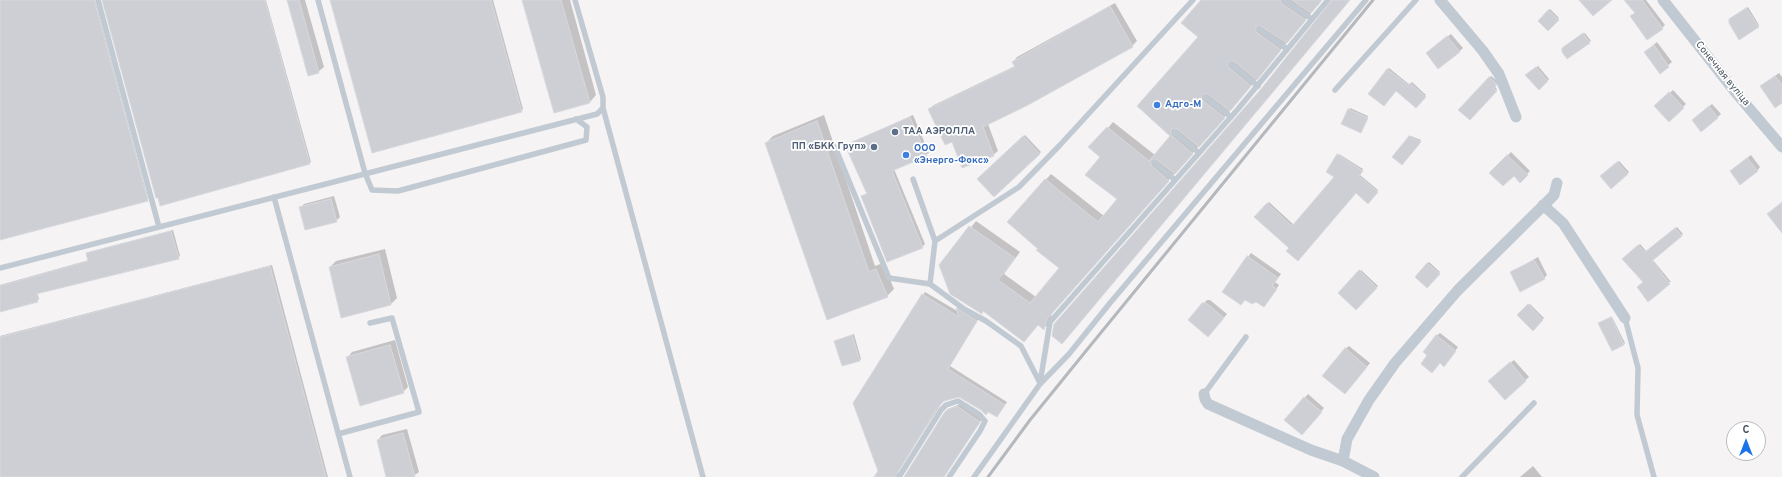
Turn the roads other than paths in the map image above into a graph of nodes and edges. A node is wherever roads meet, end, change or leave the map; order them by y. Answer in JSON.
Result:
{"nodes":[{"id":1,"x":98,"y":0,"type":"edge"},
{"id":2,"x":318,"y":0,"type":"edge"},
{"id":3,"x":575,"y":0,"type":"edge"},
{"id":4,"x":1193,"y":0,"type":"edge"},
{"id":5,"x":1284,"y":0,"type":"edge"},
{"id":6,"x":1328,"y":0,"type":"edge"},
{"id":7,"x":1366,"y":0,"type":"edge"},
{"id":8,"x":1416,"y":0,"type":"edge"},
{"id":9,"x":1440,"y":0,"type":"edge"},
{"id":10,"x":1663,"y":0,"type":"edge"},
{"id":11,"x":1312,"y":20,"type":"junction"},
{"id":12,"x":1259,"y":29,"type":"dead end"},
{"id":13,"x":1287,"y":49,"type":"junction"},
{"id":14,"x":1231,"y":64,"type":"dead end"},
{"id":15,"x":1258,"y":86,"type":"junction"},
{"id":16,"x":1335,"y":90,"type":"dead end"},
{"id":17,"x":1205,"y":97,"type":"dead end"},
{"id":18,"x":603,"y":108,"type":"junction"},
{"id":19,"x":1231,"y":117,"type":"junction"},
{"id":20,"x":1516,"y":117,"type":"dead end"},
{"id":21,"x":576,"y":119,"type":"junction"},
{"id":22,"x":1174,"y":132,"type":"dead end"},
{"id":23,"x":835,"y":146,"type":"dead end"},
{"id":24,"x":1782,"y":146,"type":"edge"},
{"id":25,"x":1199,"y":153,"type":"junction"},
{"id":26,"x":1154,"y":162,"type":"dead end"},
{"id":27,"x":365,"y":173,"type":"junction"},
{"id":28,"x":913,"y":179,"type":"dead end"},
{"id":29,"x":1175,"y":180,"type":"junction"},
{"id":30,"x":1558,"y":183,"type":"dead end"},
{"id":31,"x":274,"y":197,"type":"junction"},
{"id":32,"x":1543,"y":205,"type":"junction"},
{"id":33,"x":159,"y":227,"type":"junction"},
{"id":34,"x":935,"y":241,"type":"junction"},
{"id":35,"x":0,"y":268,"type":"edge"},
{"id":36,"x":930,"y":284,"type":"junction"},
{"id":37,"x":1624,"y":318,"type":"joint"},
{"id":38,"x":370,"y":323,"type":"dead end"},
{"id":39,"x":1246,"y":336,"type":"dead end"},
{"id":40,"x":1040,"y":384,"type":"junction"},
{"id":41,"x":1204,"y":394,"type":"joint"},
{"id":42,"x":1534,"y":403,"type":"dead end"},
{"id":43,"x":338,"y":434,"type":"junction"},
{"id":44,"x":1344,"y":461,"type":"junction"},
{"id":45,"x":350,"y":477,"type":"edge"},
{"id":46,"x":703,"y":477,"type":"edge"},
{"id":47,"x":899,"y":477,"type":"edge"},
{"id":48,"x":949,"y":477,"type":"edge"},
{"id":49,"x":974,"y":477,"type":"edge"},
{"id":50,"x":1374,"y":477,"type":"edge"},
{"id":51,"x":1462,"y":477,"type":"edge"},
{"id":52,"x":1654,"y":477,"type":"edge"}],
"edges":[{"from":1,"to":33,"type":"lane"},
{"from":2,"to":27,"type":"lane"},
{"from":3,"to":18,"type":"lane"},
{"from":4,"to":34,"type":"lane"},
{"from":5,"to":11,"type":"lane"},
{"from":6,"to":11,"type":"lane"},
{"from":7,"to":40,"type":"lane"},
{"from":8,"to":16,"type":"lane"},
{"from":9,"to":20,"type":"street"},
{"from":10,"to":24,"type":"street","name":"Сонечная вуліца"},
{"from":11,"to":13,"type":"lane"},
{"from":12,"to":13,"type":"lane"},
{"from":13,"to":15,"type":"lane"},
{"from":14,"to":15,"type":"lane"},
{"from":15,"to":19,"type":"lane"},
{"from":17,"to":19,"type":"lane"},
{"from":18,"to":21,"type":"lane"},
{"from":18,"to":46,"type":"lane"},
{"from":19,"to":25,"type":"lane"},
{"from":21,"to":27,"type":"lane"},
{"from":21,"to":27,"type":"lane"},
{"from":22,"to":25,"type":"lane"},
{"from":23,"to":36,"type":"lane"},
{"from":25,"to":29,"type":"lane"},
{"from":26,"to":29,"type":"lane"},
{"from":27,"to":31,"type":"lane"},
{"from":28,"to":34,"type":"lane"},
{"from":29,"to":40,"type":"lane"},
{"from":30,"to":32,"type":"street"},
{"from":31,"to":33,"type":"lane"},
{"from":31,"to":43,"type":"lane"},
{"from":32,"to":37,"type":"street"},
{"from":32,"to":44,"type":"street"},
{"from":33,"to":35,"type":"lane"},
{"from":34,"to":36,"type":"lane"},
{"from":36,"to":40,"type":"lane"},
{"from":37,"to":52,"type":"lane"},
{"from":38,"to":43,"type":"lane"},
{"from":39,"to":41,"type":"lane"},
{"from":40,"to":49,"type":"lane"},
{"from":41,"to":44,"type":"street"},
{"from":42,"to":51,"type":"lane"},
{"from":43,"to":45,"type":"lane"},
{"from":44,"to":50,"type":"street"},
{"from":47,"to":48,"type":"lane"}]}
